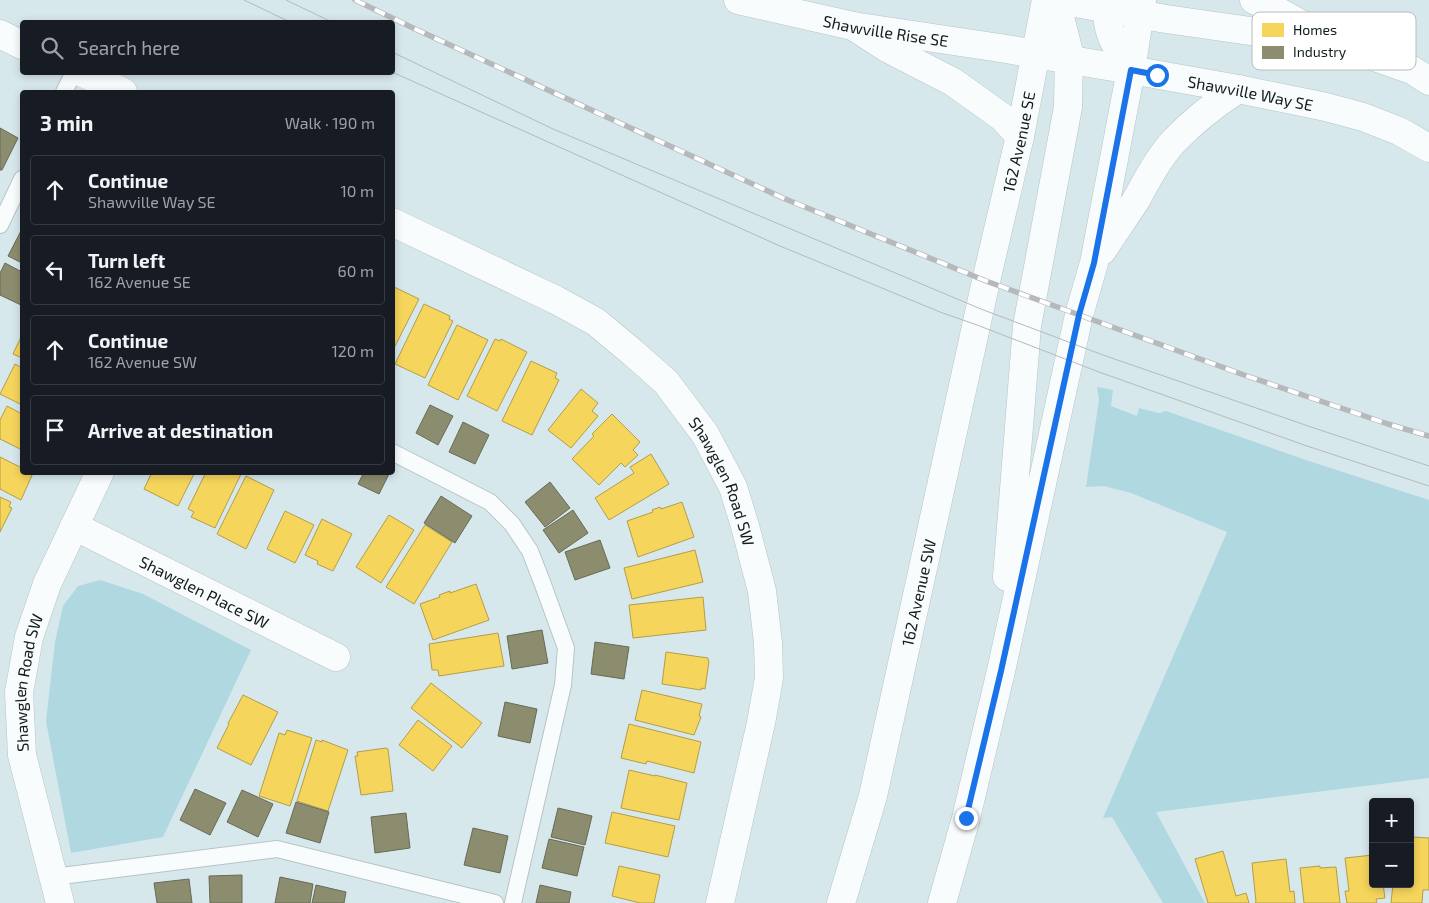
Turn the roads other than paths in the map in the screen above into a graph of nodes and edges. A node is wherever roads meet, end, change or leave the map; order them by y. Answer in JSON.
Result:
{"nodes":[{"id":1,"x":738,"y":0,"type":"edge"},
{"id":2,"x":1047,"y":0,"type":"edge"},
{"id":3,"x":1058,"y":0,"type":"edge"},
{"id":4,"x":1254,"y":0,"type":"edge"},
{"id":5,"x":1107,"y":4,"type":"edge"},
{"id":6,"x":1141,"y":7,"type":"edge"},
{"id":7,"x":1279,"y":12,"type":"edge"},
{"id":8,"x":853,"y":26,"type":"junction"},
{"id":9,"x":1252,"y":28,"type":"edge"},
{"id":10,"x":0,"y":34,"type":"edge"},
{"id":11,"x":20,"y":43,"type":"edge"},
{"id":12,"x":1036,"y":55,"type":"junction"},
{"id":13,"x":1069,"y":60,"type":"junction"},
{"id":14,"x":1131,"y":70,"type":"junction"},
{"id":15,"x":1412,"y":70,"type":"edge"},
{"id":16,"x":72,"y":75,"type":"edge"},
{"id":17,"x":87,"y":75,"type":"edge"},
{"id":18,"x":1429,"y":81,"type":"edge"},
{"id":19,"x":65,"y":90,"type":"edge"},
{"id":20,"x":118,"y":90,"type":"edge"},
{"id":21,"x":1238,"y":90,"type":"junction"},
{"id":22,"x":1020,"y":136,"type":"junction"},
{"id":23,"x":1429,"y":148,"type":"edge"},
{"id":24,"x":20,"y":183,"type":"edge"},
{"id":25,"x":395,"y":223,"type":"edge"},
{"id":26,"x":0,"y":226,"type":"edge"},
{"id":27,"x":1094,"y":263,"type":"junction"},
{"id":28,"x":986,"y":280,"type":"joint"},
{"id":29,"x":395,"y":454,"type":"edge"},
{"id":30,"x":99,"y":475,"type":"edge"},
{"id":31,"x":74,"y":526,"type":"junction"},
{"id":32,"x":336,"y":657,"type":"dead end"},
{"id":33,"x":1001,"y":671,"type":"junction"},
{"id":34,"x":53,"y":877,"type":"junction"},
{"id":35,"x":60,"y":903,"type":"edge"},
{"id":36,"x":495,"y":903,"type":"edge"},
{"id":37,"x":513,"y":903,"type":"edge"},
{"id":38,"x":720,"y":903,"type":"edge"},
{"id":39,"x":841,"y":903,"type":"edge"},
{"id":40,"x":942,"y":903,"type":"edge"}],
"edges":[{"from":1,"to":8,"type":"main road","name":"Shawville Rise SE"},
{"from":2,"to":12,"type":"main road","name":"162 Avenue SE"},
{"from":2,"to":13,"type":"main road"},
{"from":3,"to":5,"type":"main road"},
{"from":4,"to":7,"type":"main road"},
{"from":5,"to":6,"type":"main road"},
{"from":5,"to":14,"type":"main road"},
{"from":6,"to":9,"type":"main road"},
{"from":6,"to":14,"type":"main road"},
{"from":8,"to":12,"type":"main road","name":"Shawville Rise SE"},
{"from":8,"to":22,"type":"main road"},
{"from":10,"to":11,"type":"main road"},
{"from":12,"to":13,"type":"main road","name":"Shawville Way SE"},
{"from":12,"to":22,"type":"main road","name":"162 Avenue SE"},
{"from":13,"to":14,"type":"main road","name":"Shawville Way SE"},
{"from":13,"to":33,"type":"main road"},
{"from":14,"to":21,"type":"main road","name":"Shawville Way SE"},
{"from":14,"to":27,"type":"main road"},
{"from":15,"to":18,"type":"main road"},
{"from":16,"to":19,"type":"lane"},
{"from":17,"to":20,"type":"main road"},
{"from":21,"to":23,"type":"main road","name":"Shawville Way SE"},
{"from":21,"to":27,"type":"main road"},
{"from":22,"to":28,"type":"main road","name":"162 Avenue SE"},
{"from":24,"to":26,"type":"lane"},
{"from":25,"to":38,"type":"main road","name":"Shawglen Road SW"},
{"from":27,"to":33,"type":"main road"},
{"from":28,"to":39,"type":"main road","name":"162 Avenue SW"},
{"from":29,"to":37,"type":"lane"},
{"from":30,"to":31,"type":"main road","name":"Shawglen Road SW"},
{"from":31,"to":32,"type":"main road","name":"Shawglen Place SW"},
{"from":31,"to":34,"type":"main road","name":"Shawglen Road SW"},
{"from":33,"to":40,"type":"main road"},
{"from":34,"to":35,"type":"main road","name":"Shawglen Road SW"},
{"from":34,"to":36,"type":"lane"}]}
